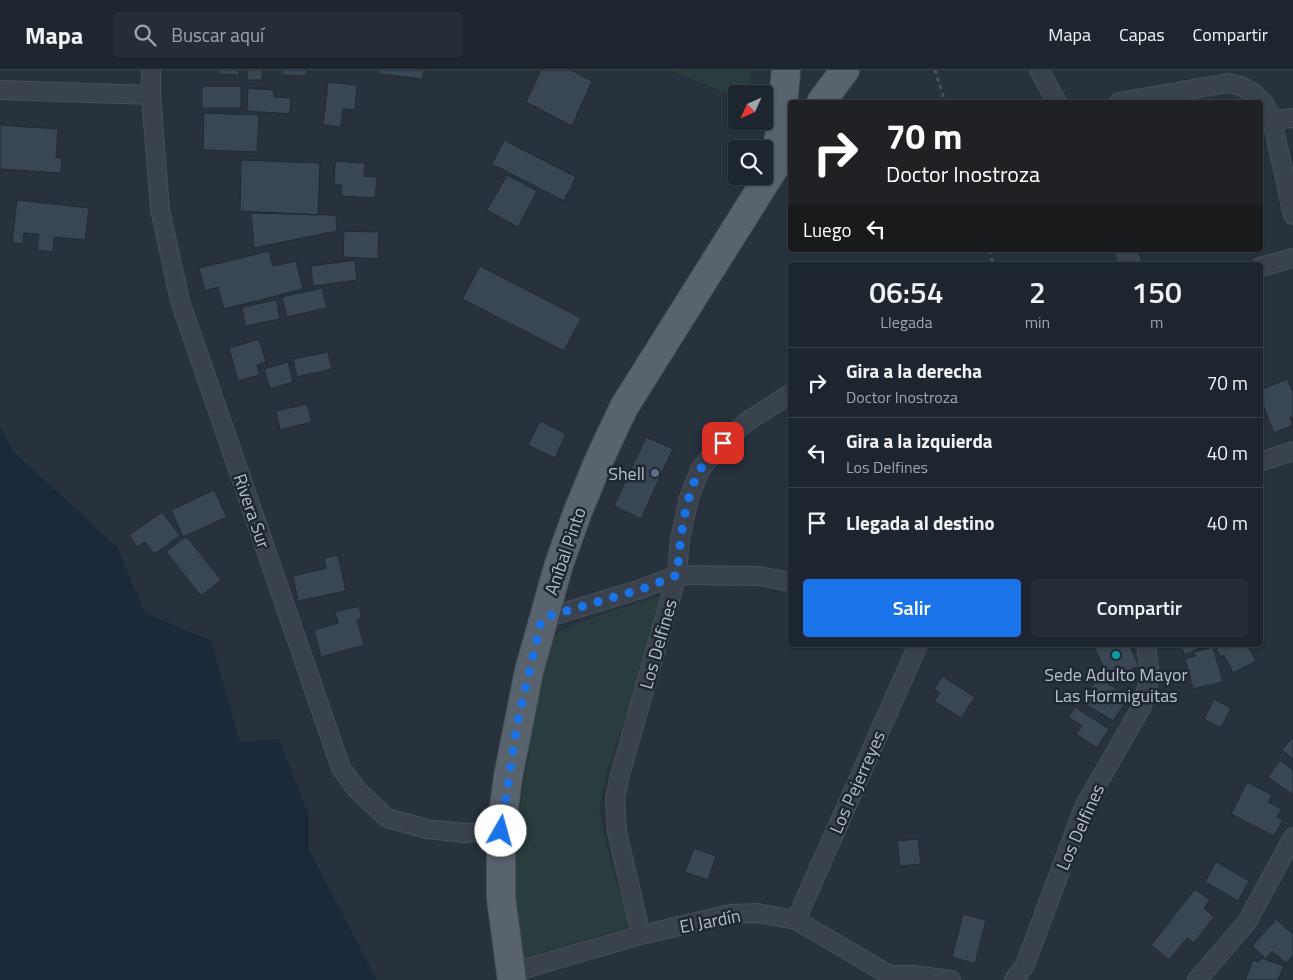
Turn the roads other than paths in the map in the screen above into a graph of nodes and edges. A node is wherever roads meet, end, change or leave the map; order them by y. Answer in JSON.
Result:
{"nodes":[{"id":1,"x":151,"y":70,"type":"edge"},
{"id":2,"x":786,"y":70,"type":"edge"},
{"id":3,"x":845,"y":70,"type":"edge"},
{"id":4,"x":1039,"y":70,"type":"edge"},
{"id":5,"x":0,"y":90,"type":"edge"},
{"id":6,"x":151,"y":95,"type":"junction"},
{"id":7,"x":822,"y":100,"type":"edge"},
{"id":8,"x":1056,"y":100,"type":"edge"},
{"id":9,"x":1131,"y":100,"type":"edge"},
{"id":10,"x":1260,"y":100,"type":"edge"},
{"id":11,"x":1263,"y":103,"type":"edge"},
{"id":12,"x":1293,"y":118,"type":"edge"},
{"id":13,"x":1272,"y":120,"type":"junction"},
{"id":14,"x":788,"y":148,"type":"edge"},
{"id":15,"x":774,"y":168,"type":"junction"},
{"id":16,"x":1293,"y":215,"type":"edge"},
{"id":17,"x":1293,"y":258,"type":"edge"},
{"id":18,"x":1263,"y":265,"type":"edge"},
{"id":19,"x":788,"y":395,"type":"edge"},
{"id":20,"x":1293,"y":451,"type":"edge"},
{"id":21,"x":1263,"y":461,"type":"edge"},
{"id":22,"x":677,"y":575,"type":"junction"},
{"id":23,"x":788,"y":582,"type":"edge"},
{"id":24,"x":542,"y":618,"type":"junction"},
{"id":25,"x":917,"y":647,"type":"edge"},
{"id":26,"x":1146,"y":647,"type":"edge"},
{"id":27,"x":501,"y":831,"type":"junction"},
{"id":28,"x":1293,"y":837,"type":"edge"},
{"id":29,"x":796,"y":920,"type":"junction"},
{"id":30,"x":641,"y":935,"type":"junction"},
{"id":31,"x":511,"y":976,"type":"edge"},
{"id":32,"x":893,"y":977,"type":"edge"},
{"id":33,"x":951,"y":980,"type":"edge"},
{"id":34,"x":1014,"y":980,"type":"edge"},
{"id":35,"x":1197,"y":980,"type":"edge"}],
"edges":[{"from":1,"to":6,"type":"street","name":"Rivera Sur"},
{"from":2,"to":15,"type":"main road","name":"Aníbal Pinto"},
{"from":3,"to":7,"type":"main road"},
{"from":4,"to":8,"type":"street"},
{"from":5,"to":6,"type":"street"},
{"from":6,"to":27,"type":"street","name":"Rivera Sur"},
{"from":9,"to":10,"type":"street"},
{"from":11,"to":13,"type":"street"},
{"from":12,"to":13,"type":"street"},
{"from":13,"to":16,"type":"street"},
{"from":14,"to":15,"type":"main road","name":"Aníbal Pinto"},
{"from":15,"to":24,"type":"main road","name":"Aníbal Pinto"},
{"from":17,"to":18,"type":"street"},
{"from":19,"to":22,"type":"street","name":"Los Delfines"},
{"from":20,"to":21,"type":"street"},
{"from":22,"to":23,"type":"street"},
{"from":22,"to":24,"type":"street"},
{"from":22,"to":30,"type":"street","name":"Los Delfines"},
{"from":24,"to":27,"type":"main road","name":"Aníbal Pinto"},
{"from":25,"to":29,"type":"street","name":"Los Pejerreyes"},
{"from":26,"to":34,"type":"street","name":"Los Delfines"},
{"from":27,"to":31,"type":"main road","name":"Aníbal Pinto"},
{"from":28,"to":35,"type":"street"},
{"from":29,"to":30,"type":"street","name":"El Jardín"},
{"from":29,"to":32,"type":"street","name":"El Jardín"},
{"from":30,"to":31,"type":"street","name":"El Jardín"},
{"from":32,"to":33,"type":"street"}]}
